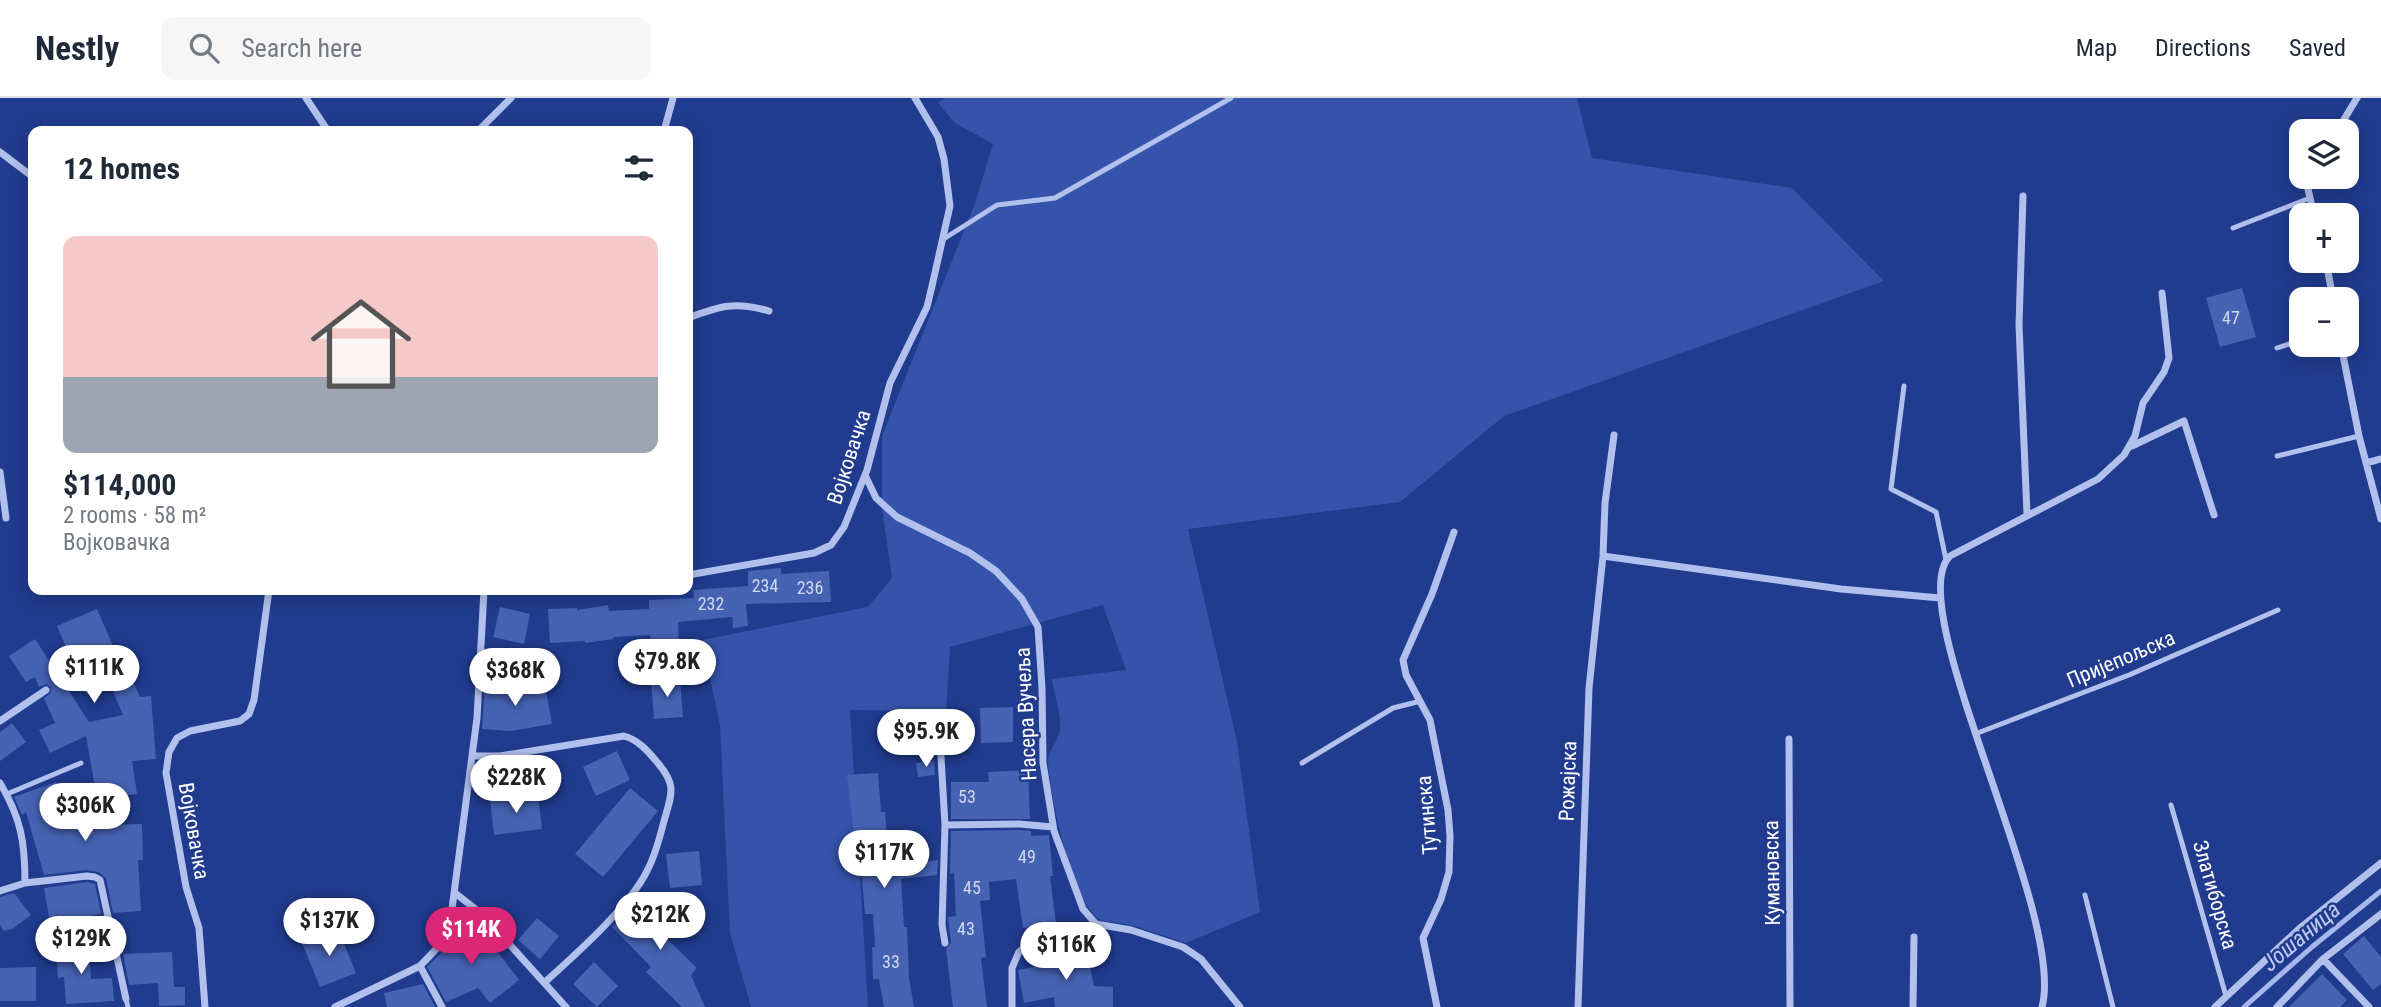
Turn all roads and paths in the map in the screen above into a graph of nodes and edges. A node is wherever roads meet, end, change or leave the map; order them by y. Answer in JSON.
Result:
{"nodes":[{"id":1,"x":306,"y":98,"type":"edge"},
{"id":2,"x":511,"y":98,"type":"edge"},
{"id":3,"x":673,"y":98,"type":"edge"},
{"id":4,"x":915,"y":98,"type":"edge"},
{"id":5,"x":1231,"y":98,"type":"edge"},
{"id":6,"x":2357,"y":98,"type":"edge"},
{"id":7,"x":2344,"y":119,"type":"edge"},
{"id":8,"x":325,"y":126,"type":"edge"},
{"id":9,"x":483,"y":126,"type":"edge"},
{"id":10,"x":665,"y":126,"type":"edge"},
{"id":11,"x":0,"y":152,"type":"edge"},
{"id":12,"x":28,"y":173,"type":"edge"},
{"id":13,"x":2310,"y":189,"type":"edge"},
{"id":14,"x":2023,"y":196,"type":"dead end"},
{"id":15,"x":2310,"y":198,"type":"junction"},
{"id":16,"x":2311,"y":203,"type":"edge"},
{"id":17,"x":2233,"y":228,"type":"dead end"},
{"id":18,"x":942,"y":240,"type":"junction"},
{"id":19,"x":2162,"y":293,"type":"dead end"},
{"id":20,"x":769,"y":311,"type":"dead end"},
{"id":21,"x":693,"y":316,"type":"edge"},
{"id":22,"x":2289,"y":344,"type":"edge"},
{"id":23,"x":2277,"y":348,"type":"dead end"},
{"id":24,"x":2344,"y":357,"type":"edge"},
{"id":25,"x":1905,"y":386,"type":"dead end"},
{"id":26,"x":1614,"y":435,"type":"dead end"},
{"id":27,"x":2360,"y":436,"type":"junction"},
{"id":28,"x":2131,"y":446,"type":"junction"},
{"id":29,"x":2277,"y":456,"type":"dead end"},
{"id":30,"x":2381,"y":458,"type":"edge"},
{"id":31,"x":2366,"y":463,"type":"junction"},
{"id":32,"x":0,"y":472,"type":"edge"},
{"id":33,"x":865,"y":475,"type":"junction"},
{"id":34,"x":2027,"y":514,"type":"junction"},
{"id":35,"x":2214,"y":515,"type":"dead end"},
{"id":36,"x":6,"y":518,"type":"dead end"},
{"id":37,"x":2381,"y":519,"type":"edge"},
{"id":38,"x":1454,"y":532,"type":"dead end"},
{"id":39,"x":1603,"y":556,"type":"junction"},
{"id":40,"x":1946,"y":560,"type":"junction"},
{"id":41,"x":693,"y":574,"type":"edge"},
{"id":42,"x":268,"y":595,"type":"edge"},
{"id":43,"x":484,"y":595,"type":"edge"},
{"id":44,"x":1940,"y":598,"type":"junction"},
{"id":45,"x":2278,"y":610,"type":"dead end"},
{"id":46,"x":46,"y":690,"type":"dead end"},
{"id":47,"x":1420,"y":701,"type":"junction"},
{"id":48,"x":0,"y":721,"type":"edge"},
{"id":49,"x":1975,"y":734,"type":"junction"},
{"id":50,"x":1790,"y":739,"type":"dead end"},
{"id":51,"x":940,"y":740,"type":"dead end"},
{"id":52,"x":472,"y":756,"type":"junction"},
{"id":53,"x":81,"y":763,"type":"dead end"},
{"id":54,"x":1303,"y":763,"type":"dead end"},
{"id":55,"x":0,"y":783,"type":"edge"},
{"id":56,"x":7,"y":794,"type":"junction"},
{"id":57,"x":2171,"y":805,"type":"dead end"},
{"id":58,"x":945,"y":825,"type":"junction"},
{"id":59,"x":1053,"y":827,"type":"junction"},
{"id":60,"x":2381,"y":863,"type":"edge"},
{"id":61,"x":25,"y":883,"type":"junction"},
{"id":62,"x":0,"y":891,"type":"edge"},
{"id":63,"x":455,"y":893,"type":"junction"},
{"id":64,"x":2085,"y":895,"type":"dead end"},
{"id":65,"x":2381,"y":914,"type":"edge"},
{"id":66,"x":1096,"y":924,"type":"junction"},
{"id":67,"x":1914,"y":937,"type":"dead end"},
{"id":68,"x":945,"y":943,"type":"dead end"},
{"id":69,"x":2323,"y":959,"type":"junction"},
{"id":70,"x":420,"y":965,"type":"junction"},
{"id":71,"x":545,"y":982,"type":"junction"},
{"id":72,"x":2226,"y":996,"type":"junction"},
{"id":73,"x":127,"y":1003,"type":"edge"},
{"id":74,"x":1236,"y":1005,"type":"edge"},
{"id":75,"x":205,"y":1007,"type":"edge"},
{"id":76,"x":335,"y":1007,"type":"edge"},
{"id":77,"x":442,"y":1007,"type":"edge"},
{"id":78,"x":566,"y":1007,"type":"edge"},
{"id":79,"x":1012,"y":1007,"type":"edge"},
{"id":80,"x":1437,"y":1007,"type":"edge"},
{"id":81,"x":1578,"y":1007,"type":"edge"},
{"id":82,"x":1790,"y":1007,"type":"edge"},
{"id":83,"x":1913,"y":1007,"type":"edge"},
{"id":84,"x":2042,"y":1007,"type":"edge"},
{"id":85,"x":2113,"y":1007,"type":"edge"},
{"id":86,"x":2215,"y":1007,"type":"edge"},
{"id":87,"x":2277,"y":1007,"type":"edge"},
{"id":88,"x":2370,"y":1007,"type":"edge"}],
"edges":[{"from":1,"to":8,"type":"street"},
{"from":2,"to":9,"type":"street"},
{"from":3,"to":10,"type":"street"},
{"from":4,"to":18,"type":"street","name":"Војковачка"},
{"from":5,"to":18,"type":"lane"},
{"from":6,"to":7,"type":"street"},
{"from":11,"to":12,"type":"street"},
{"from":13,"to":15,"type":"street"},
{"from":14,"to":34,"type":"street"},
{"from":15,"to":16,"type":"street"},
{"from":15,"to":17,"type":"lane"},
{"from":18,"to":33,"type":"street","name":"Војковачка"},
{"from":19,"to":28,"type":"street"},
{"from":20,"to":21,"type":"street"},
{"from":22,"to":23,"type":"lane"},
{"from":24,"to":27,"type":"street"},
{"from":25,"to":40,"type":"lane"},
{"from":26,"to":39,"type":"street","name":"Рожајска"},
{"from":27,"to":29,"type":"lane"},
{"from":27,"to":31,"type":"street"},
{"from":28,"to":34,"type":"street"},
{"from":28,"to":35,"type":"street"},
{"from":30,"to":31,"type":"street"},
{"from":31,"to":37,"type":"street"},
{"from":32,"to":36,"type":"street"},
{"from":33,"to":41,"type":"street","name":"Војковачка"},
{"from":33,"to":59,"type":"street","name":"Насера Вучеља"},
{"from":34,"to":40,"type":"street"},
{"from":38,"to":47,"type":"street","name":"Тутинска"},
{"from":39,"to":44,"type":"street"},
{"from":39,"to":81,"type":"street","name":"Рожајска"},
{"from":40,"to":44,"type":"street"},
{"from":42,"to":75,"type":"street","name":"Војковачка"},
{"from":43,"to":52,"type":"street"},
{"from":44,"to":49,"type":"street"},
{"from":45,"to":49,"type":"lane","name":"Пријепољска"},
{"from":46,"to":48,"type":"street"},
{"from":47,"to":54,"type":"lane"},
{"from":47,"to":80,"type":"street","name":"Тутинска"},
{"from":49,"to":84,"type":"street"},
{"from":50,"to":82,"type":"street","name":"Кумановска"},
{"from":51,"to":58,"type":"street"},
{"from":52,"to":63,"type":"street"},
{"from":52,"to":71,"type":"street"},
{"from":53,"to":56,"type":"lane"},
{"from":55,"to":56,"type":"street"},
{"from":56,"to":61,"type":"street"},
{"from":57,"to":72,"type":"lane","name":"Златиборска"},
{"from":58,"to":59,"type":"street"},
{"from":58,"to":68,"type":"street"},
{"from":59,"to":66,"type":"street","name":"Насера Вучеља"},
{"from":60,"to":72,"type":"street","name":"Златиборска"},
{"from":61,"to":62,"type":"street"},
{"from":61,"to":73,"type":"street"},
{"from":63,"to":70,"type":"street"},
{"from":63,"to":71,"type":"street"},
{"from":64,"to":85,"type":"lane"},
{"from":65,"to":69,"type":"street"},
{"from":66,"to":74,"type":"street"},
{"from":66,"to":79,"type":"street"},
{"from":67,"to":83,"type":"street"},
{"from":69,"to":87,"type":"street"},
{"from":69,"to":88,"type":"street"},
{"from":70,"to":76,"type":"street"},
{"from":70,"to":77,"type":"street"},
{"from":71,"to":78,"type":"street"},
{"from":72,"to":86,"type":"street","name":"Златиборска"}]}
